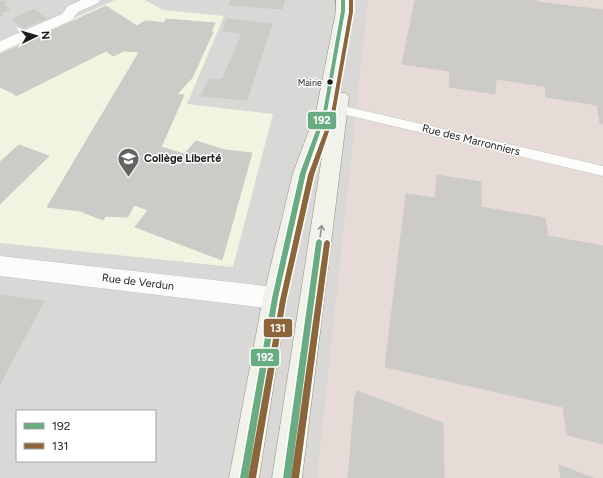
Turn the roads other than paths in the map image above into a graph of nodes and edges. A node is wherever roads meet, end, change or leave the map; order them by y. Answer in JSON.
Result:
{"nodes":[{"id":1,"x":93,"y":0,"type":"edge"},
{"id":2,"x":343,"y":0,"type":"edge"},
{"id":3,"x":354,"y":0,"type":"edge"},
{"id":4,"x":0,"y":47,"type":"edge"},
{"id":5,"x":339,"y":109,"type":"junction"},
{"id":6,"x":603,"y":171,"type":"edge"},
{"id":7,"x":0,"y":266,"type":"edge"},
{"id":8,"x":275,"y":298,"type":"junction"},
{"id":9,"x":244,"y":478,"type":"edge"},
{"id":10,"x":287,"y":478,"type":"edge"}],
"edges":[{"from":1,"to":4,"type":"street"},
{"from":2,"to":8,"type":"main road"},
{"from":3,"to":5,"type":"main road"},
{"from":5,"to":6,"type":"lane","name":"Rue des Marronniers"},
{"from":10,"to":5,"type":"main road","one_way":true},
{"from":7,"to":8,"type":"street","name":"Rue de Verdun"},
{"from":8,"to":9,"type":"main road"}]}
